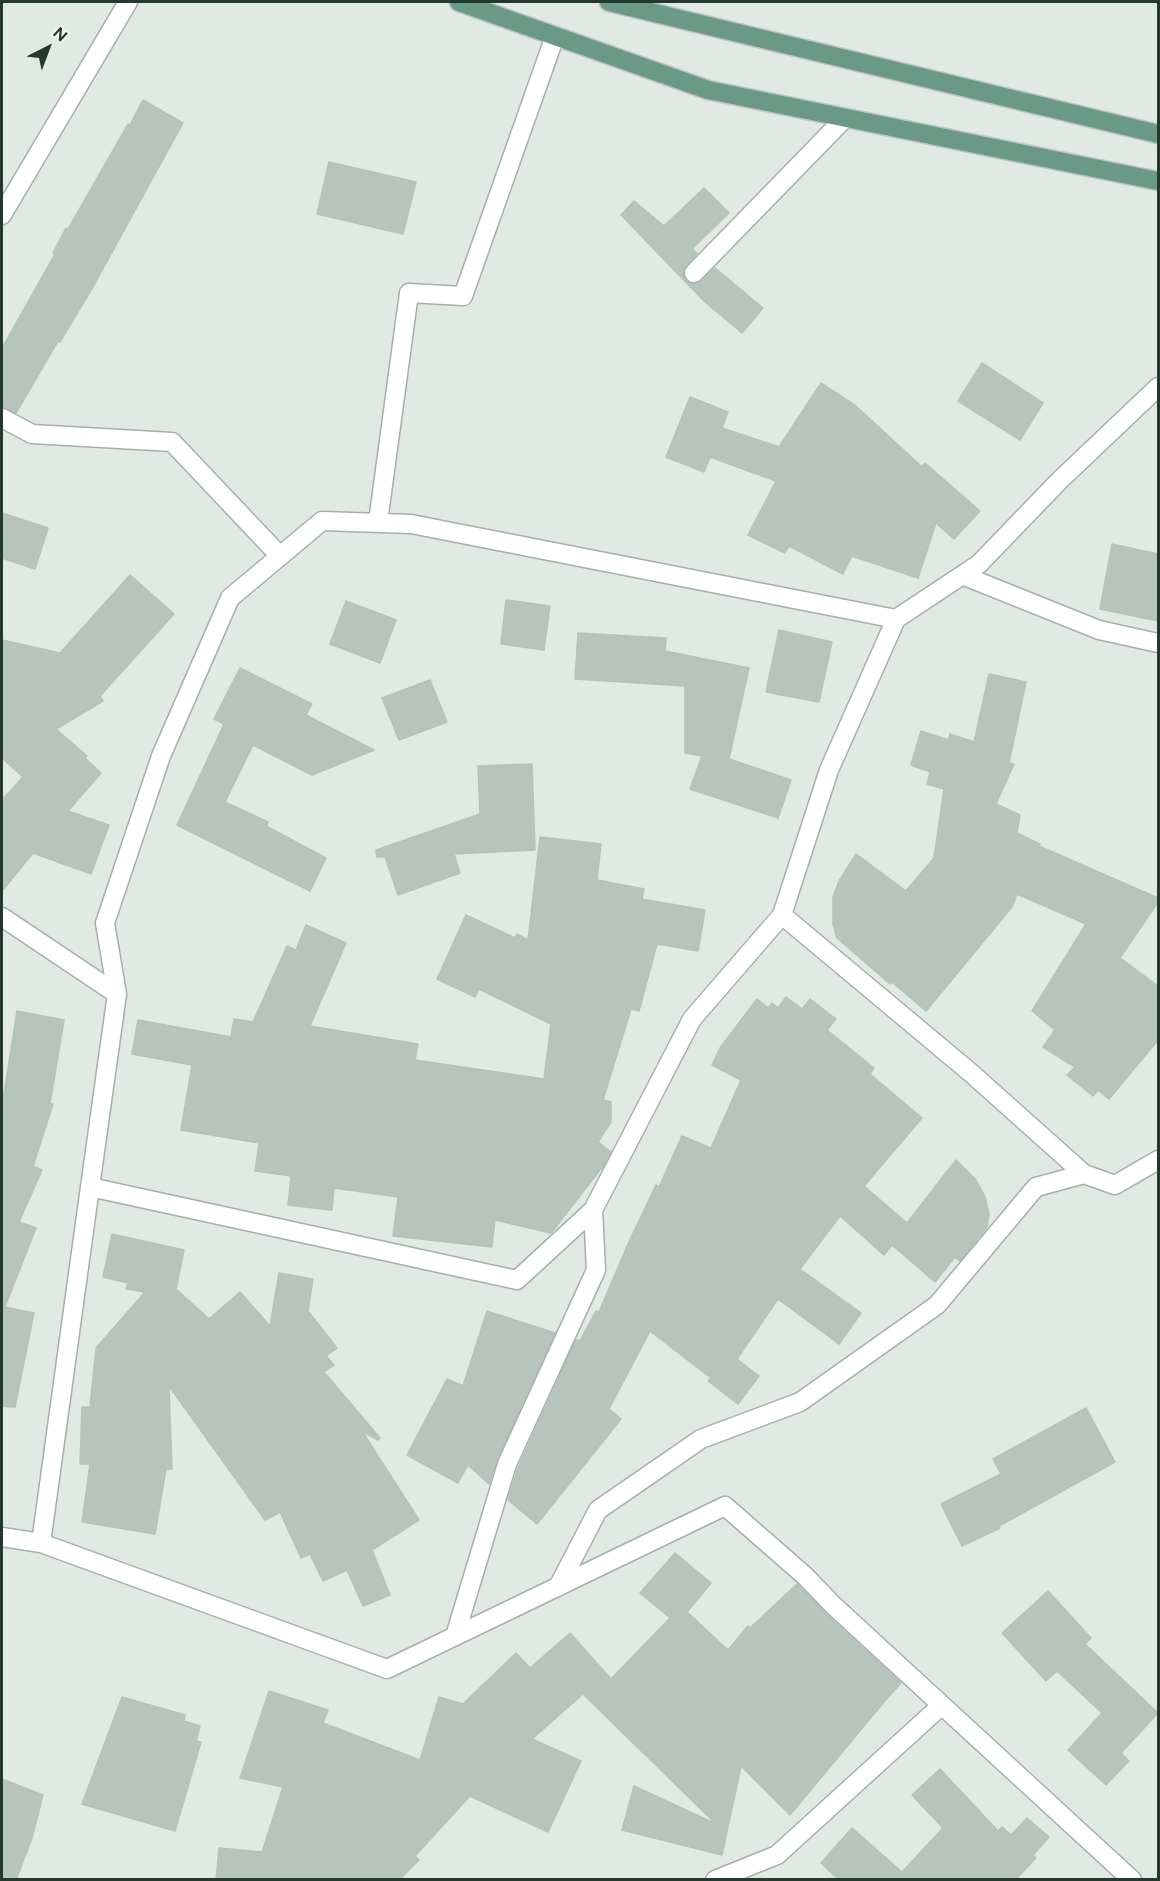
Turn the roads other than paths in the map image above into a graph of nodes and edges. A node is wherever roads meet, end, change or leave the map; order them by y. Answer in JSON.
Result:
{"nodes":[{"id":1,"x":128,"y":2,"type":"edge"},
{"id":2,"x":459,"y":2,"type":"edge"},
{"id":3,"x":609,"y":2,"type":"edge"},
{"id":4,"x":555,"y":36,"type":"junction"},
{"id":5,"x":845,"y":118,"type":"junction"},
{"id":6,"x":1158,"y":134,"type":"edge"},
{"id":7,"x":1158,"y":181,"type":"edge"},
{"id":8,"x":2,"y":215,"type":"edge"},
{"id":9,"x":694,"y":273,"type":"dead end"},
{"id":10,"x":1158,"y":387,"type":"edge"},
{"id":11,"x":2,"y":418,"type":"edge"},
{"id":12,"x":378,"y":522,"type":"junction"},
{"id":13,"x":280,"y":556,"type":"junction"},
{"id":14,"x":962,"y":575,"type":"junction"},
{"id":15,"x":897,"y":619,"type":"junction"},
{"id":16,"x":1158,"y":643,"type":"edge"},
{"id":17,"x":782,"y":915,"type":"junction"},
{"id":18,"x":2,"y":917,"type":"edge"},
{"id":19,"x":117,"y":994,"type":"junction"},
{"id":20,"x":1158,"y":1160,"type":"edge"},
{"id":21,"x":1084,"y":1174,"type":"junction"},
{"id":22,"x":90,"y":1187,"type":"junction"},
{"id":23,"x":593,"y":1210,"type":"junction"},
{"id":24,"x":2,"y":1537,"type":"edge"},
{"id":25,"x":41,"y":1543,"type":"junction"},
{"id":26,"x":558,"y":1587,"type":"junction"},
{"id":27,"x":454,"y":1636,"type":"junction"},
{"id":28,"x":942,"y":1705,"type":"junction"},
{"id":29,"x":715,"y":1880,"type":"edge"},
{"id":30,"x":1132,"y":1880,"type":"edge"}],
"edges":[{"from":1,"to":8,"type":"street"},
{"from":2,"to":4,"type":"main road"},
{"from":3,"to":6,"type":"main road"},
{"from":4,"to":5,"type":"main road"},
{"from":4,"to":12,"type":"street"},
{"from":5,"to":7,"type":"main road"},
{"from":5,"to":9,"type":"street"},
{"from":10,"to":14,"type":"street"},
{"from":11,"to":13,"type":"street"},
{"from":12,"to":13,"type":"street"},
{"from":12,"to":15,"type":"street"},
{"from":13,"to":19,"type":"street"},
{"from":14,"to":15,"type":"street"},
{"from":14,"to":16,"type":"street"},
{"from":15,"to":17,"type":"street"},
{"from":17,"to":21,"type":"street"},
{"from":17,"to":23,"type":"street"},
{"from":18,"to":19,"type":"street"},
{"from":19,"to":22,"type":"street"},
{"from":20,"to":21,"type":"street"},
{"from":21,"to":26,"type":"street"},
{"from":22,"to":23,"type":"street"},
{"from":22,"to":25,"type":"street"},
{"from":23,"to":27,"type":"street"},
{"from":24,"to":25,"type":"street"},
{"from":25,"to":27,"type":"street"},
{"from":26,"to":27,"type":"street"},
{"from":26,"to":28,"type":"street"},
{"from":28,"to":29,"type":"street"},
{"from":28,"to":30,"type":"street"}]}
